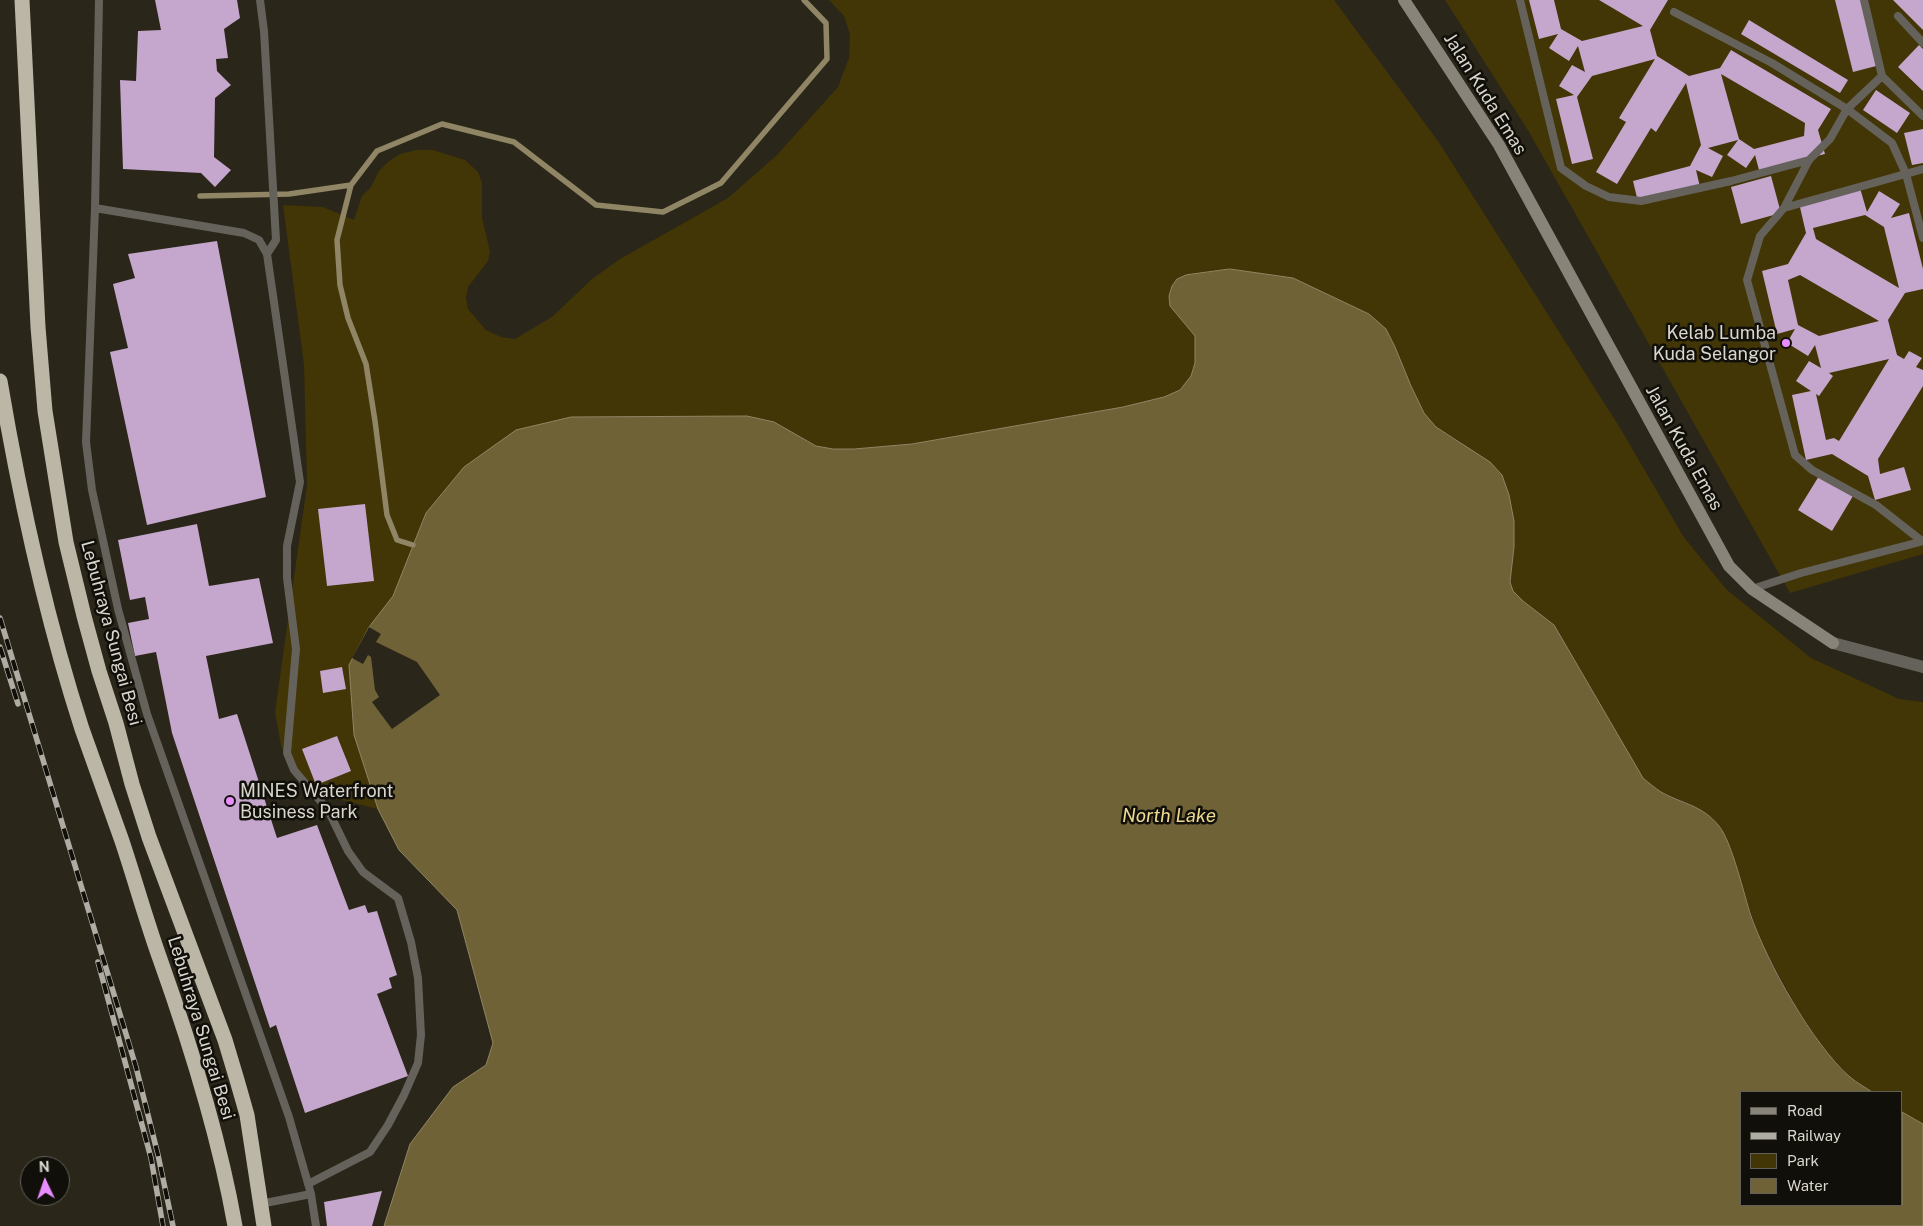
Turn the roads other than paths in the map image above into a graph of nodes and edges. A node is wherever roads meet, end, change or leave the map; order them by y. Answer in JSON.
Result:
{"nodes":[{"id":1,"x":22,"y":0,"type":"edge"},
{"id":2,"x":99,"y":0,"type":"edge"},
{"id":3,"x":260,"y":0,"type":"edge"},
{"id":4,"x":1404,"y":0,"type":"edge"},
{"id":5,"x":1520,"y":0,"type":"edge"},
{"id":6,"x":1864,"y":0,"type":"edge"},
{"id":7,"x":1674,"y":12,"type":"dead end"},
{"id":8,"x":1898,"y":16,"type":"dead end"},
{"id":9,"x":1923,"y":43,"type":"edge"},
{"id":10,"x":1882,"y":76,"type":"junction"},
{"id":11,"x":1847,"y":109,"type":"junction"},
{"id":12,"x":1923,"y":116,"type":"edge"},
{"id":13,"x":1809,"y":160,"type":"junction"},
{"id":14,"x":1923,"y":169,"type":"edge"},
{"id":15,"x":1906,"y":174,"type":"junction"},
{"id":16,"x":95,"y":208,"type":"junction"},
{"id":17,"x":1784,"y":208,"type":"junction"},
{"id":18,"x":1923,"y":238,"type":"edge"},
{"id":19,"x":267,"y":254,"type":"junction"},
{"id":20,"x":0,"y":381,"type":"edge"},
{"id":21,"x":1923,"y":541,"type":"edge"},
{"id":22,"x":1752,"y":589,"type":"junction"},
{"id":23,"x":1923,"y":667,"type":"edge"},
{"id":24,"x":308,"y":1184,"type":"junction"},
{"id":25,"x":311,"y":1194,"type":"junction"},
{"id":26,"x":260,"y":1204,"type":"junction"},
{"id":27,"x":235,"y":1226,"type":"edge"},
{"id":28,"x":264,"y":1226,"type":"edge"},
{"id":29,"x":316,"y":1226,"type":"edge"}],
"edges":[{"from":1,"to":26,"type":"highway","name":"Lebuhraya Sungai Besi"},
{"from":2,"to":16,"type":"lane"},
{"from":3,"to":19,"type":"lane"},
{"from":4,"to":22,"type":"street","name":"Jalan Kuda Emas"},
{"from":5,"to":13,"type":"lane"},
{"from":6,"to":10,"type":"lane"},
{"from":7,"to":11,"type":"lane"},
{"from":8,"to":9,"type":"lane"},
{"from":10,"to":11,"type":"lane"},
{"from":10,"to":12,"type":"lane"},
{"from":11,"to":13,"type":"lane"},
{"from":11,"to":15,"type":"lane"},
{"from":13,"to":17,"type":"lane"},
{"from":14,"to":15,"type":"lane"},
{"from":15,"to":17,"type":"lane"},
{"from":15,"to":18,"type":"lane"},
{"from":16,"to":19,"type":"lane"},
{"from":16,"to":24,"type":"lane"},
{"from":17,"to":21,"type":"lane"},
{"from":19,"to":24,"type":"lane"},
{"from":20,"to":27,"type":"highway","name":"Lebuhraya Sungai Besi"},
{"from":21,"to":22,"type":"lane"},
{"from":22,"to":23,"type":"street","name":"Jalan Kuda Emas"},
{"from":24,"to":25,"type":"lane"},
{"from":25,"to":26,"type":"lane"},
{"from":25,"to":29,"type":"lane"},
{"from":26,"to":28,"type":"highway","name":"Lebuhraya Sungai Besi"}]}
